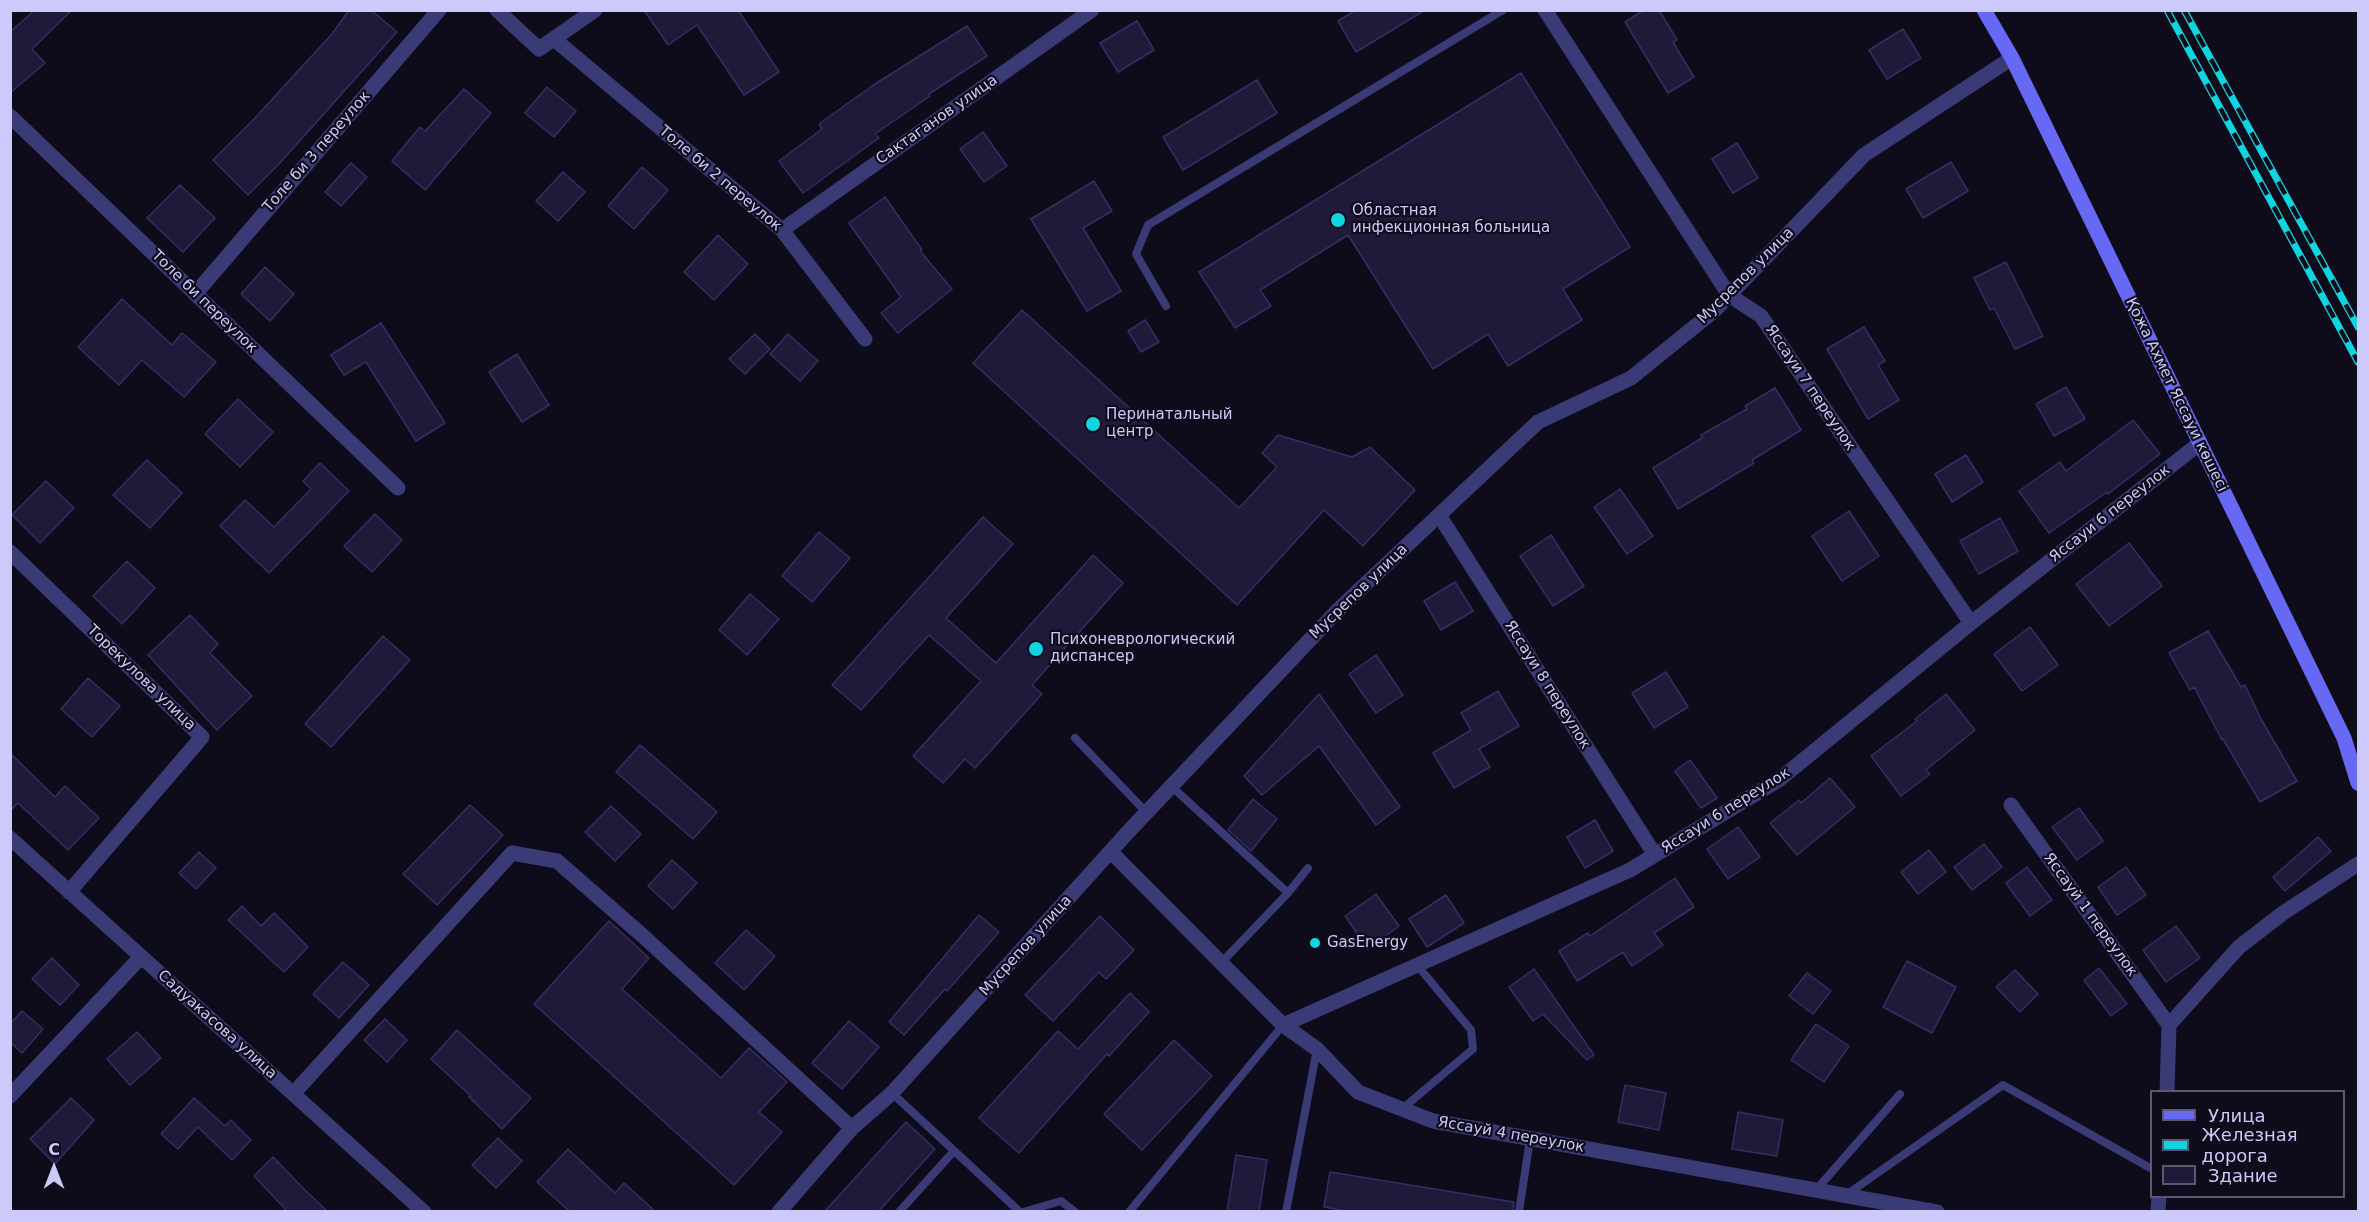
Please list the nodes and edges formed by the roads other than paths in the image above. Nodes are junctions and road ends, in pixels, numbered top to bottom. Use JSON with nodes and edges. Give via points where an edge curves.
{"nodes":[{"id":1,"x":439,"y":10,"type":"edge"},
{"id":2,"x":497,"y":10,"type":"edge"},
{"id":3,"x":595,"y":10,"type":"edge"},
{"id":4,"x":1092,"y":10,"type":"edge"},
{"id":5,"x":1503,"y":10,"type":"edge"},
{"id":6,"x":1545,"y":10,"type":"edge"},
{"id":7,"x":1984,"y":10,"type":"edge"},
{"id":8,"x":554,"y":39,"type":"junction"},
{"id":9,"x":2012,"y":58,"type":"junction"},
{"id":10,"x":10,"y":116,"type":"edge"},
{"id":11,"x":782,"y":230,"type":"junction"},
{"id":12,"x":195,"y":294,"type":"junction"},
{"id":13,"x":1729,"y":295,"type":"junction"},
{"id":14,"x":1166,"y":306,"type":"dead end"},
{"id":15,"x":865,"y":339,"type":"dead end"},
{"id":16,"x":2200,"y":443,"type":"junction"},
{"id":17,"x":398,"y":488,"type":"dead end"},
{"id":18,"x":1439,"y":515,"type":"junction"},
{"id":19,"x":10,"y":552,"type":"edge"},
{"id":20,"x":1971,"y":623,"type":"junction"},
{"id":21,"x":1075,"y":738,"type":"dead end"},
{"id":22,"x":2358,"y":783,"type":"edge"},
{"id":23,"x":1171,"y":786,"type":"junction"},
{"id":24,"x":2011,"y":805,"type":"dead end"},
{"id":25,"x":1146,"y":812,"type":"junction"},
{"id":26,"x":10,"y":837,"type":"edge"},
{"id":27,"x":1111,"y":852,"type":"junction"},
{"id":28,"x":1655,"y":855,"type":"junction"},
{"id":29,"x":2358,"y":864,"type":"edge"},
{"id":30,"x":1308,"y":868,"type":"dead end"},
{"id":31,"x":69,"y":892,"type":"junction"},
{"id":32,"x":1288,"y":893,"type":"junction"},
{"id":33,"x":141,"y":957,"type":"junction"},
{"id":34,"x":1221,"y":963,"type":"junction"},
{"id":35,"x":1418,"y":965,"type":"junction"},
{"id":36,"x":1283,"y":1025,"type":"junction"},
{"id":37,"x":2169,"y":1025,"type":"junction"},
{"id":38,"x":1317,"y":1048,"type":"junction"},
{"id":39,"x":2167,"y":1090,"type":"edge"},
{"id":40,"x":892,"y":1093,"type":"junction"},
{"id":41,"x":293,"y":1094,"type":"junction"},
{"id":42,"x":1900,"y":1094,"type":"dead end"},
{"id":43,"x":10,"y":1096,"type":"edge"},
{"id":44,"x":1402,"y":1109,"type":"junction"},
{"id":45,"x":852,"y":1128,"type":"junction"},
{"id":46,"x":1530,"y":1139,"type":"junction"},
{"id":47,"x":953,"y":1152,"type":"junction"},
{"id":48,"x":2150,"y":1168,"type":"edge"},
{"id":49,"x":1816,"y":1190,"type":"junction"},
{"id":50,"x":1845,"y":1195,"type":"junction"},
{"id":51,"x":1913,"y":1209,"type":"edge"},
{"id":52,"x":424,"y":1212,"type":"edge"},
{"id":53,"x":779,"y":1212,"type":"edge"},
{"id":54,"x":899,"y":1212,"type":"edge"},
{"id":55,"x":1021,"y":1212,"type":"edge"},
{"id":56,"x":1075,"y":1212,"type":"edge"},
{"id":57,"x":1129,"y":1212,"type":"edge"},
{"id":58,"x":1286,"y":1212,"type":"edge"},
{"id":59,"x":1519,"y":1212,"type":"edge"},
{"id":60,"x":1937,"y":1212,"type":"edge"}],
"edges":[{"from":1,"to":12,"type":"street","name":"Толе би 3 переулок"},
{"from":2,"to":8,"type":"street","via":[[539,49]]},
{"from":3,"to":8,"type":"street"},
{"from":4,"to":11,"type":"street","name":"Сактаганов улица"},
{"from":5,"to":14,"type":"lane","via":[[1148,225],[1136,254]]},
{"from":6,"to":13,"type":"street","name":"Яссауи 7 переулок"},
{"from":7,"to":9,"type":"street","name":"Қожа Ахмет Яссауи көшесі"},
{"from":8,"to":11,"type":"street","name":"Толе би 2 переулок"},
{"from":9,"to":13,"type":"street","name":"Мусрепов улица","via":[[1864,155]]},
{"from":9,"to":16,"type":"street","name":"Қожа Ахмет Яссауи көшесі"},
{"from":10,"to":12,"type":"street","name":"Толе би переулок"},
{"from":11,"to":15,"type":"street","name":"Толе би 2 переулок"},
{"from":12,"to":17,"type":"street","name":"Толе би переулок"},
{"from":13,"to":18,"type":"street","name":"Мусрепов улица","via":[[1631,378],[1538,422]]},
{"from":13,"to":20,"type":"street","name":"Яссауи 7 переулок","via":[[1761,316]]},
{"from":16,"to":20,"type":"street","name":"Яссауи 6 переулок"},
{"from":16,"to":22,"type":"street","name":"Қожа Ахмет Яссауи көшесі","via":[[2344,738]]},
{"from":18,"to":23,"type":"street","name":"Мусрепов улица","via":[[1339,609]]},
{"from":18,"to":28,"type":"street","name":"Яссауи 8 переулок"},
{"from":19,"to":31,"type":"street","name":"Торекулова улица","via":[[202,737]]},
{"from":20,"to":28,"type":"street","name":"Яссауи 6 переулок","via":[[1780,779]]},
{"from":21,"to":25,"type":"lane"},
{"from":23,"to":25,"type":"street","name":"Мусрепов улица"},
{"from":23,"to":32,"type":"lane"},
{"from":24,"to":37,"type":"street","name":"Яссауй 1 переулок"},
{"from":25,"to":27,"type":"street","name":"Мусрепов улица"},
{"from":26,"to":31,"type":"street","name":"Садуакасова улица"},
{"from":27,"to":34,"type":"street","name":"Яссауй 4 переулок"},
{"from":27,"to":40,"type":"street","name":"Мусрепов улица"},
{"from":28,"to":35,"type":"street","name":"Яссауи 6 переулок","via":[[1630,870]]},
{"from":29,"to":37,"type":"street","via":[[2283,913],[2239,948]]},
{"from":30,"to":32,"type":"lane"},
{"from":31,"to":33,"type":"street","name":"Садуакасова улица"},
{"from":32,"to":34,"type":"lane"},
{"from":33,"to":41,"type":"street","name":"Садуакасова улица"},
{"from":33,"to":43,"type":"street"},
{"from":34,"to":36,"type":"street","name":"Яссауй 4 переулок"},
{"from":35,"to":36,"type":"street","name":"Яссауи 6 переулок"},
{"from":35,"to":44,"type":"lane","via":[[1471,1030],[1473,1050]]},
{"from":36,"to":38,"type":"street","name":"Яссауй 4 переулок"},
{"from":36,"to":57,"type":"lane"},
{"from":37,"to":39,"type":"street"},
{"from":38,"to":44,"type":"street","name":"Яссауй 4 переулок","via":[[1359,1092]]},
{"from":38,"to":58,"type":"lane"},
{"from":40,"to":45,"type":"street","name":"Мусрепов улица"},
{"from":40,"to":47,"type":"lane"},
{"from":41,"to":45,"type":"street","via":[[512,853],[557,861]]},
{"from":41,"to":52,"type":"street","name":"Садуакасова улица"},
{"from":42,"to":49,"type":"lane"},
{"from":44,"to":46,"type":"street","name":"Яссауй 4 переулок","via":[[1433,1121]]},
{"from":45,"to":53,"type":"street","name":"Мусрепов улица"},
{"from":46,"to":49,"type":"street","name":"Яссауй 4 переулок"},
{"from":46,"to":59,"type":"lane"},
{"from":47,"to":54,"type":"lane"},
{"from":47,"to":55,"type":"lane"},
{"from":48,"to":50,"type":"lane","via":[[2003,1085]]},
{"from":49,"to":50,"type":"street","name":"Яссауй 4 переулок"},
{"from":50,"to":51,"type":"street","name":"Яссауй 4 переулок"},
{"from":51,"to":60,"type":"street","name":"Яссауй 4 переулок"},
{"from":55,"to":56,"type":"lane","via":[[1061,1201]]}]}
